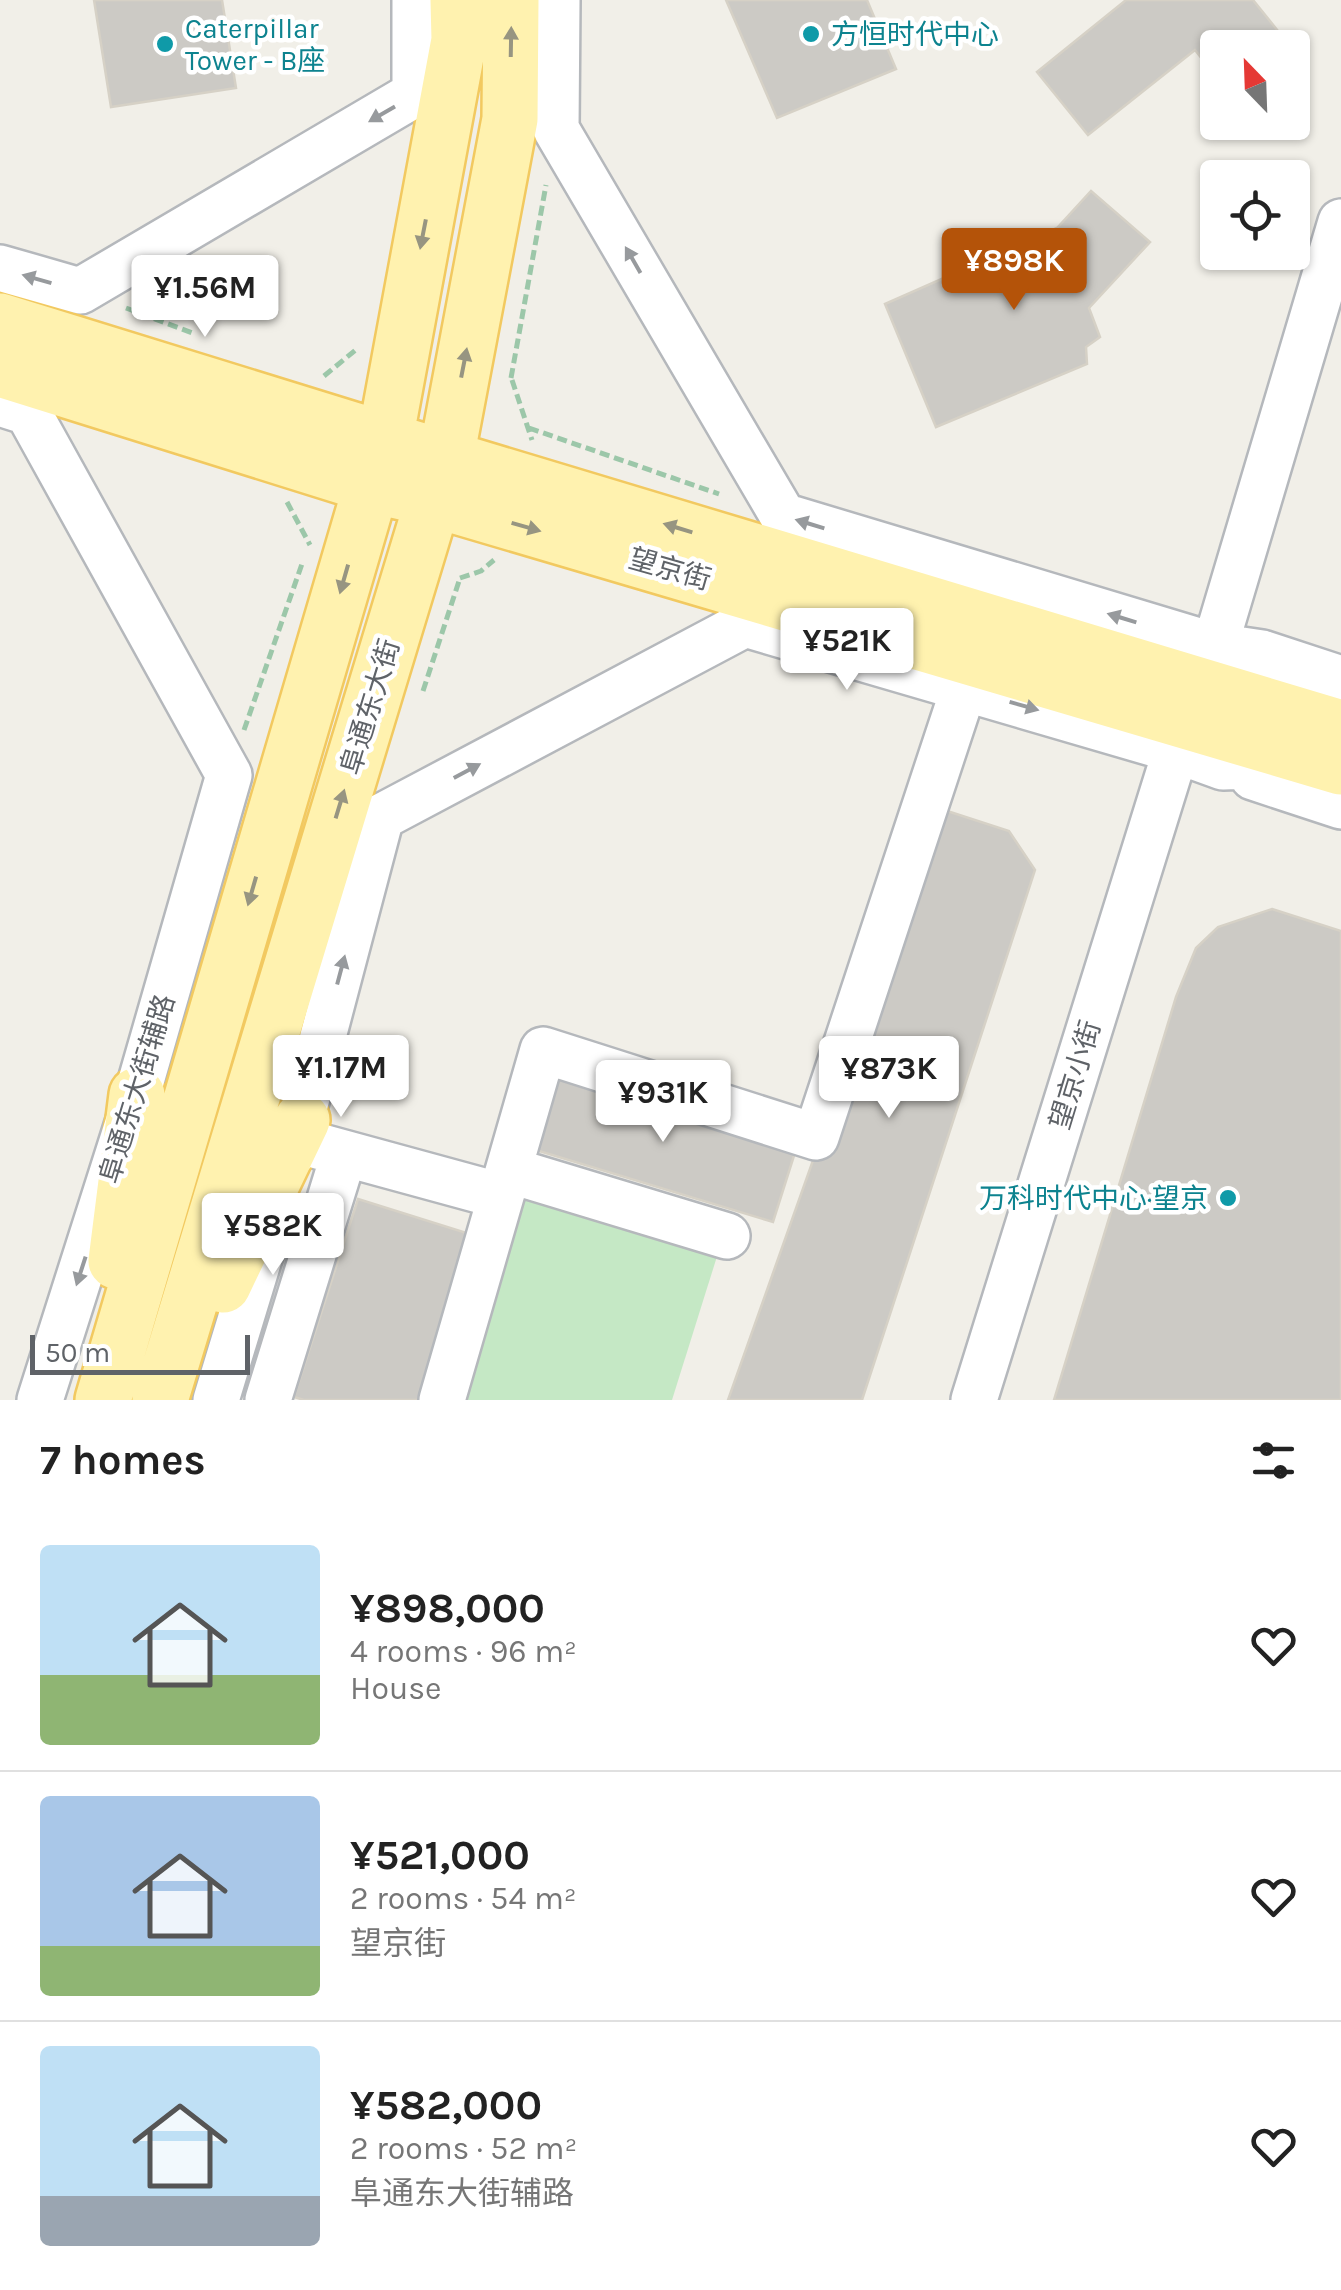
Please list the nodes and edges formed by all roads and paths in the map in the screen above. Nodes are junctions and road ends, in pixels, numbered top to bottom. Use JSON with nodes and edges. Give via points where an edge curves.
{"nodes":[{"id":1,"x":415,"y":0,"type":"edge"},
{"id":2,"x":458,"y":0,"type":"edge"},
{"id":3,"x":511,"y":0,"type":"edge"},
{"id":4,"x":557,"y":0,"type":"edge"},
{"id":5,"x":556,"y":129,"type":"junction"},
{"id":6,"x":1341,"y":222,"type":"edge"},
{"id":7,"x":0,"y":268,"type":"edge"},
{"id":8,"x":0,"y":322,"type":"edge"},
{"id":9,"x":366,"y":343,"type":"dead end"},
{"id":10,"x":501,"y":366,"type":"dead end"},
{"id":11,"x":0,"y":369,"type":"edge"},
{"id":12,"x":512,"y":378,"type":"junction"},
{"id":13,"x":319,"y":381,"type":"dead end"},
{"id":14,"x":0,"y":404,"type":"edge"},
{"id":15,"x":529,"y":428,"type":"junction"},
{"id":16,"x":535,"y":453,"type":"dead end"},
{"id":17,"x":378,"y":463,"type":"junction"},
{"id":18,"x":439,"y":479,"type":"junction"},
{"id":19,"x":284,"y":496,"type":"dead end"},
{"id":20,"x":784,"y":516,"type":"junction"},
{"id":21,"x":320,"y":548,"type":"dead end"},
{"id":22,"x":496,"y":558,"type":"dead end"},
{"id":23,"x":302,"y":562,"type":"dead end"},
{"id":24,"x":449,"y":580,"type":"dead end"},
{"id":25,"x":1215,"y":646,"type":"junction"},
{"id":26,"x":1341,"y":678,"type":"edge"},
{"id":27,"x":964,"y":688,"type":"junction"},
{"id":28,"x":1271,"y":706,"type":"junction"},
{"id":29,"x":1176,"y":750,"type":"junction"},
{"id":30,"x":1338,"y":766,"type":"edge"},
{"id":31,"x":229,"y":776,"type":"junction"},
{"id":32,"x":137,"y":1095,"type":"junction"},
{"id":33,"x":299,"y":1130,"type":"junction"},
{"id":34,"x":344,"y":1154,"type":"junction"},
{"id":35,"x":505,"y":1183,"type":"junction"},
{"id":36,"x":727,"y":1236,"type":"dead end"},
{"id":37,"x":40,"y":1400,"type":"edge"},
{"id":38,"x":100,"y":1400,"type":"edge"},
{"id":39,"x":164,"y":1400,"type":"edge"},
{"id":40,"x":216,"y":1400,"type":"edge"},
{"id":41,"x":268,"y":1400,"type":"edge"},
{"id":42,"x":442,"y":1400,"type":"edge"},
{"id":43,"x":974,"y":1400,"type":"edge"}],
"edges":[{"from":1,"to":7,"type":"street","one_way":true,"via":[[416,94],[80,290]]},
{"from":2,"to":17,"type":"main road","one_way":true,"via":[[459,40]]},
{"from":18,"to":3,"type":"main road","name":"阜通东大街","one_way":true,"via":[[510,118]]},
{"from":4,"to":5,"type":"street"},
{"from":5,"to":12,"type":"path"},
{"from":20,"to":5,"type":"street","one_way":true},
{"from":6,"to":25,"type":"street"},
{"from":8,"to":17,"type":"main road"},
{"from":9,"to":13,"type":"path"},
{"from":10,"to":12,"type":"path"},
{"from":11,"to":17,"type":"main road"},
{"from":12,"to":15,"type":"path"},
{"from":14,"to":31,"type":"street","via":[[28,412]]},
{"from":15,"to":16,"type":"path"},
{"from":15,"to":20,"type":"path"},
{"from":17,"to":18,"type":"main road"},
{"from":17,"to":38,"type":"main road","one_way":true},
{"from":28,"to":18,"type":"main road","one_way":true},
{"from":18,"to":30,"type":"main road","name":"望京街","one_way":true},
{"from":39,"to":18,"type":"main road","name":"阜通东大街","one_way":true},
{"from":19,"to":21,"type":"path","via":[[308,544]]},
{"from":25,"to":20,"type":"street","one_way":true},
{"from":22,"to":24,"type":"path","via":[[482,571]]},
{"from":23,"to":31,"type":"path"},
{"from":25,"to":26,"type":"street"},
{"from":25,"to":28,"type":"street"},
{"from":27,"to":29,"type":"street","one_way":true},
{"from":33,"to":27,"type":"street","one_way":true,"via":[[381,817],[744,624]]},
{"from":27,"to":35,"type":"street","via":[[816,1137],[543,1050]]},
{"from":28,"to":30,"type":"main road"},
{"from":29,"to":30,"type":"street","via":[[1223,767]]},
{"from":29,"to":43,"type":"street","name":"望京小街"},
{"from":31,"to":32,"type":"street","name":"阜通东大街辅路"},
{"from":32,"to":37,"type":"street","name":"阜通东大街辅路","one_way":true},
{"from":32,"to":38,"type":"main road"},
{"from":33,"to":34,"type":"street"},
{"from":33,"to":39,"type":"main road"},
{"from":33,"to":40,"type":"street"},
{"from":34,"to":35,"type":"street"},
{"from":34,"to":41,"type":"street"},
{"from":35,"to":36,"type":"street"},
{"from":35,"to":42,"type":"street"}]}
